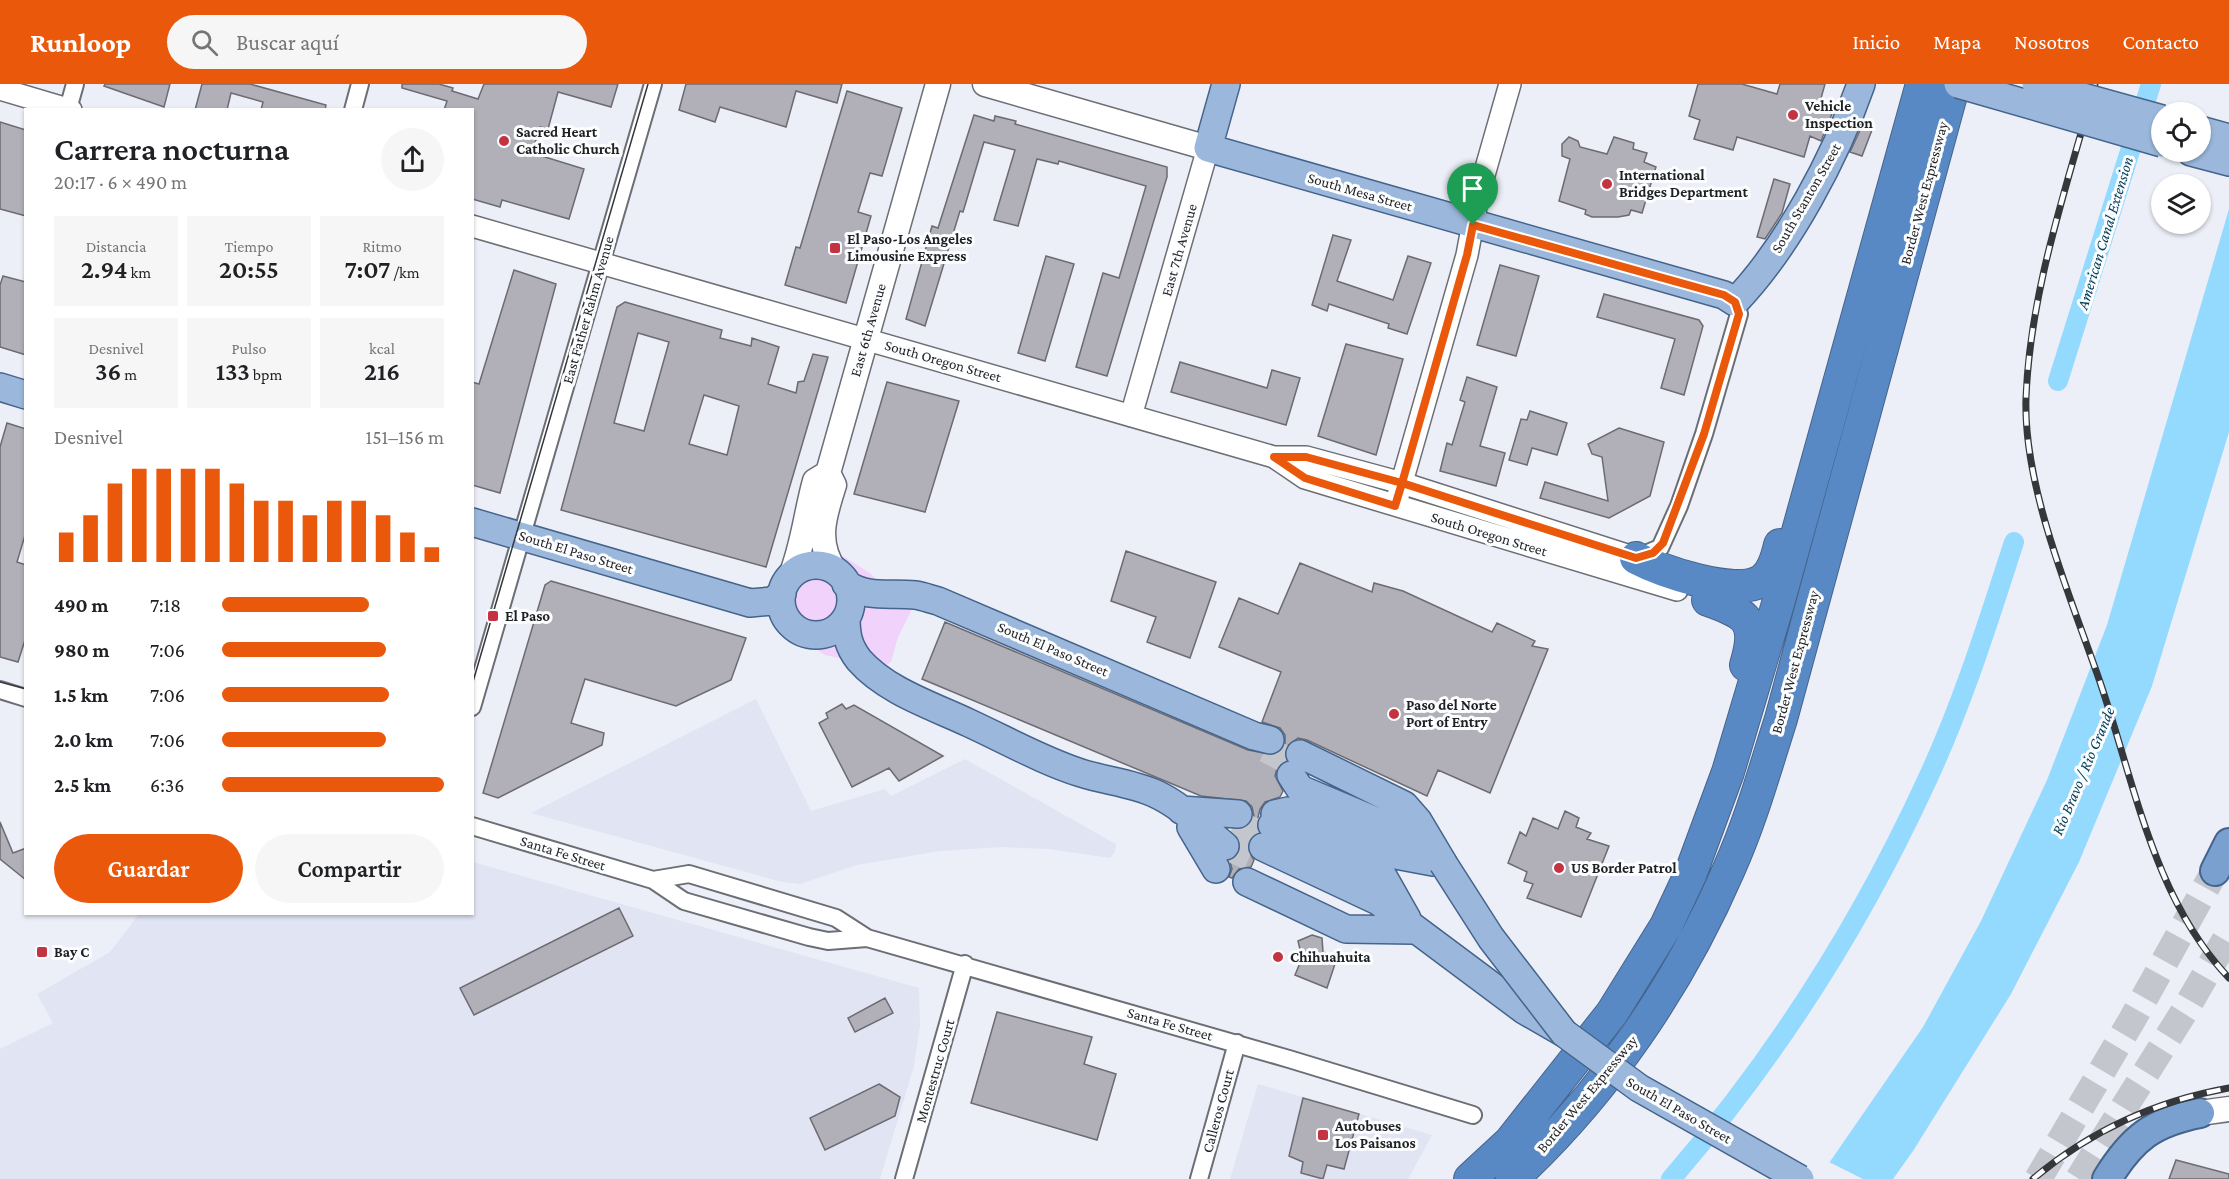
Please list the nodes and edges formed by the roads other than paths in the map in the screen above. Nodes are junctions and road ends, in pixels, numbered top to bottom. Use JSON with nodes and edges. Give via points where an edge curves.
{"nodes":[{"id":1,"x":75,"y":84,"type":"edge"},
{"id":2,"x":360,"y":84,"type":"edge"},
{"id":3,"x":653,"y":84,"type":"edge"},
{"id":4,"x":938,"y":84,"type":"edge"},
{"id":5,"x":985,"y":84,"type":"edge"},
{"id":6,"x":1226,"y":84,"type":"edge"},
{"id":7,"x":1510,"y":84,"type":"edge"},
{"id":8,"x":1861,"y":84,"type":"edge"},
{"id":9,"x":1956,"y":84,"type":"edge"},
{"id":10,"x":2036,"y":84,"type":"edge"},
{"id":11,"x":0,"y":89,"type":"edge"},
{"id":12,"x":1920,"y":91,"type":"edge"},
{"id":13,"x":66,"y":108,"type":"edge"},
{"id":14,"x":69,"y":108,"type":"edge"},
{"id":15,"x":354,"y":108,"type":"edge"},
{"id":16,"x":2151,"y":116,"type":"edge"},
{"id":17,"x":2211,"y":133,"type":"edge"},
{"id":18,"x":2229,"y":138,"type":"edge"},
{"id":19,"x":2151,"y":140,"type":"edge"},
{"id":20,"x":1208,"y":147,"type":"junction"},
{"id":21,"x":2211,"y":157,"type":"edge"},
{"id":22,"x":2229,"y":162,"type":"edge"},
{"id":23,"x":1473,"y":225,"type":"junction"},
{"id":24,"x":474,"y":227,"type":"edge"},
{"id":25,"x":602,"y":263,"type":"junction"},
{"id":26,"x":1735,"y":302,"type":"junction"},
{"id":27,"x":866,"y":339,"type":"junction"},
{"id":28,"x":0,"y":387,"type":"edge"},
{"id":29,"x":24,"y":394,"type":"edge"},
{"id":30,"x":1131,"y":416,"type":"junction"},
{"id":31,"x":1274,"y":457,"type":"junction"},
{"id":32,"x":828,"y":473,"type":"junction"},
{"id":33,"x":1402,"y":483,"type":"junction"},
{"id":34,"x":1395,"y":506,"type":"junction"},
{"id":35,"x":474,"y":523,"type":"edge"},
{"id":36,"x":522,"y":536,"type":"junction"},
{"id":37,"x":1636,"y":558,"type":"junction"},
{"id":38,"x":841,"y":578,"type":"junction"},
{"id":39,"x":786,"y":586,"type":"junction"},
{"id":40,"x":1708,"y":600,"type":"joint"},
{"id":41,"x":846,"y":618,"type":"junction"},
{"id":42,"x":0,"y":690,"type":"edge"},
{"id":43,"x":24,"y":697,"type":"edge"},
{"id":44,"x":474,"y":700,"type":"edge"},
{"id":45,"x":1263,"y":742,"type":"tunnel mouth"},
{"id":46,"x":1295,"y":765,"type":"tunnel mouth"},
{"id":47,"x":1181,"y":810,"type":"junction"},
{"id":48,"x":474,"y":827,"type":"edge"},
{"id":49,"x":2229,"y":843,"type":"edge"},
{"id":50,"x":1262,"y":848,"type":"junction"},
{"id":51,"x":1443,"y":863,"type":"junction"},
{"id":52,"x":2215,"y":871,"type":"tunnel mouth"},
{"id":53,"x":653,"y":880,"type":"junction"},
{"id":54,"x":1666,"y":926,"type":"junction"},
{"id":55,"x":1413,"y":930,"type":"junction"},
{"id":56,"x":867,"y":938,"type":"junction"},
{"id":57,"x":965,"y":964,"type":"junction"},
{"id":58,"x":1564,"y":1033,"type":"junction"},
{"id":59,"x":1237,"y":1043,"type":"junction"},
{"id":60,"x":2229,"y":1109,"type":"edge"},
{"id":61,"x":2200,"y":1113,"type":"joint"},
{"id":62,"x":1473,"y":1115,"type":"dead end"},
{"id":63,"x":904,"y":1179,"type":"edge"},
{"id":64,"x":1199,"y":1179,"type":"edge"},
{"id":65,"x":1470,"y":1179,"type":"edge"},
{"id":66,"x":1512,"y":1179,"type":"edge"},
{"id":67,"x":1800,"y":1179,"type":"edge"},
{"id":68,"x":2107,"y":1179,"type":"edge"}],
"edges":[{"from":1,"to":14,"type":"street"},
{"from":2,"to":15,"type":"street"},
{"from":3,"to":25,"type":"street","name":"East Father Rahm Avenue"},
{"from":4,"to":27,"type":"main road","name":"East 6th Avenue"},
{"from":5,"to":20,"type":"main road","name":"South Mesa Street"},
{"from":6,"to":20,"type":"main road","name":"East 7th Avenue"},
{"from":7,"to":23,"type":"street"},
{"from":8,"to":26,"type":"main road","name":"South Stanton Street","via":[[1830,160],[1762,274]]},
{"from":9,"to":19,"type":"main road","bridge":true},
{"from":9,"to":66,"type":"highway","name":"Border West Expressway","via":[[1780,719],[1754,806],[1730,868],[1677,975],[1645,1024],[1598,1086]]},
{"from":10,"to":16,"type":"main road","bridge":true},
{"from":11,"to":13,"type":"street"},
{"from":12,"to":37,"type":"highway","via":[[1878,195],[1776,559],[1766,577],[1749,586],[1732,587]]},
{"from":12,"to":54,"type":"highway","name":"Border West Expressway","via":[[1728,772],[1690,875]]},
{"from":17,"to":18,"type":"main road"},
{"from":20,"to":23,"type":"main road","name":"South Mesa Street"},
{"from":20,"to":30,"type":"street","name":"East 7th Avenue"},
{"from":21,"to":22,"type":"main road"},
{"from":23,"to":26,"type":"main road","name":"South Mesa Street","via":[[1724,295]]},
{"from":23,"to":33,"type":"street"},
{"from":24,"to":25,"type":"street","name":"South Oregon Street"},
{"from":25,"to":27,"type":"street","name":"South Oregon Street"},
{"from":25,"to":36,"type":"street","name":"East Father Rahm Avenue"},
{"from":26,"to":37,"type":"street","via":[[1739,314],[1733,337],[1679,506],[1660,548]]},
{"from":27,"to":30,"type":"street","name":"South Oregon Street"},
{"from":27,"to":32,"type":"main road","name":"East 6th Avenue"},
{"from":28,"to":29,"type":"main road"},
{"from":30,"to":31,"type":"street","name":"South Oregon Street"},
{"from":31,"to":33,"type":"street","name":"South Oregon Street","via":[[1306,457]]},
{"from":31,"to":34,"type":"street","name":"South Oregon Street","via":[[1305,478]]},
{"from":32,"to":38,"type":"main road","name":"East 6th Avenue","via":[[834,485],[822,538],[825,554]]},
{"from":32,"to":39,"type":"main road","name":"East 6th Avenue","via":[[815,481],[800,550]]},
{"from":33,"to":34,"type":"street"},
{"from":33,"to":37,"type":"street","name":"South Oregon Street"},
{"from":34,"to":40,"type":"street","name":"South Oregon Street"},
{"from":35,"to":36,"type":"main road","name":"South El Paso Street"},
{"from":36,"to":39,"type":"main road","name":"South El Paso Street","via":[[750,603],[772,601]]},
{"from":36,"to":44,"type":"street","name":"East Father Rahm Avenue"},
{"from":38,"to":39,"type":"main road","via":[[826,567],[809,566]]},
{"from":38,"to":41,"type":"main road","via":[[851,602]]},
{"from":38,"to":45,"type":"main road","name":"South El Paso Street","via":[[870,595],[915,595],[938,601]]},
{"from":39,"to":41,"type":"main road","via":[[781,602],[786,619],[802,633],[824,634]]},
{"from":40,"to":54,"type":"highway","via":[[1745,616],[1752,629],[1751,648],[1700,819],[1671,893]]},
{"from":41,"to":47,"type":"main road","via":[[846,634],[858,658],[902,691],[1031,752],[1079,772],[1151,792]]},
{"from":42,"to":43,"type":"street"},
{"from":46,"to":51,"type":"main road","name":"South El Paso Street","via":[[1381,791],[1404,805],[1418,820]]},
{"from":47,"to":47,"type":"main road","via":[[1227,840]]},
{"from":48,"to":53,"type":"street","name":"Santa Fe Street"},
{"from":49,"to":52,"type":"highway"},
{"from":50,"to":51,"type":"main road","via":[[1288,811],[1385,853]]},
{"from":50,"to":55,"type":"main road","name":"South El Paso Street","via":[[1378,901]]},
{"from":50,"to":55,"type":"main road","via":[[1346,928]]},
{"from":51,"to":58,"type":"main road","name":"South El Paso Street","bridge":true,"via":[[1491,938]]},
{"from":53,"to":56,"type":"street","name":"Santa Fe Street","via":[[684,901],[809,937],[828,941]]},
{"from":53,"to":56,"type":"street","name":"Santa Fe Street","via":[[689,874],[836,918]]},
{"from":54,"to":65,"type":"highway","name":"Border West Expressway","via":[[1612,1013],[1510,1142]]},
{"from":55,"to":58,"type":"main road","name":"South El Paso Street","via":[[1524,1010]]},
{"from":56,"to":57,"type":"street","name":"Santa Fe Street"},
{"from":57,"to":59,"type":"street","name":"Santa Fe Street"},
{"from":57,"to":63,"type":"street","name":"Montestruc Court"},
{"from":58,"to":67,"type":"main road","name":"South El Paso Street","bridge":true,"via":[[1639,1088]]},
{"from":59,"to":62,"type":"street","name":"Santa Fe Street"},
{"from":59,"to":64,"type":"street","name":"Calleros Court"},
{"from":60,"to":61,"type":"main road"},
{"from":61,"to":68,"type":"highway","via":[[2160,1123],[2147,1132],[2130,1147]]}]}
